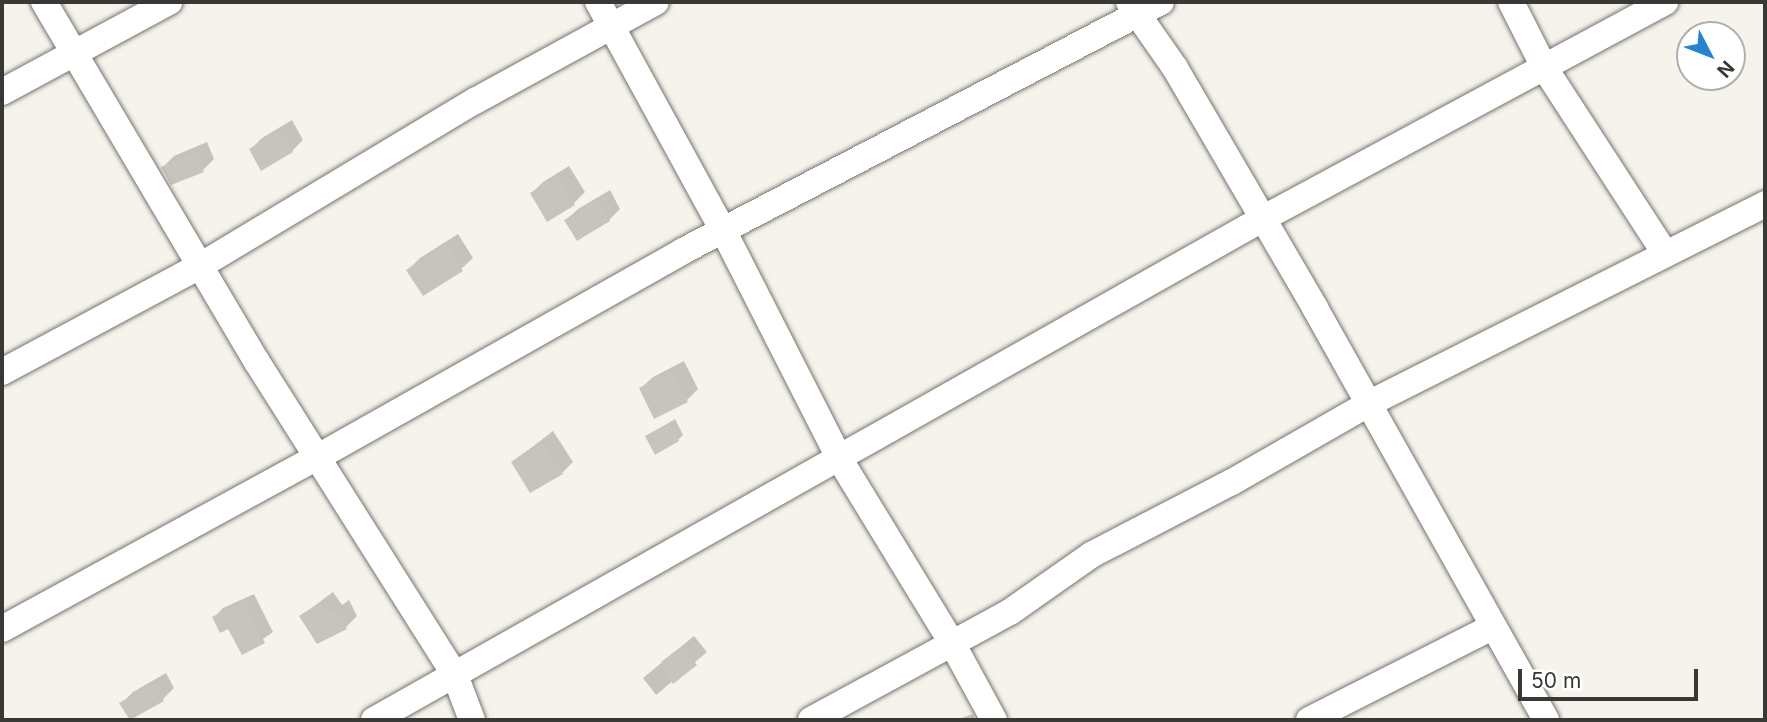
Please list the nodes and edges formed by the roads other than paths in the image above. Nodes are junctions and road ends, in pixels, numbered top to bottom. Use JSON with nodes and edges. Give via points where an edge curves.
{"nodes":[{"id":1,"x":44,"y":2,"type":"edge"},
{"id":2,"x":169,"y":2,"type":"edge"},
{"id":3,"x":598,"y":2,"type":"edge"},
{"id":4,"x":656,"y":2,"type":"edge"},
{"id":5,"x":1161,"y":2,"type":"edge"},
{"id":6,"x":1511,"y":2,"type":"edge"},
{"id":7,"x":1665,"y":2,"type":"edge"},
{"id":8,"x":1133,"y":8,"type":"edge"},
{"id":9,"x":613,"y":27,"type":"junction"},
{"id":10,"x":74,"y":51,"type":"junction"},
{"id":11,"x":1544,"y":67,"type":"junction"},
{"id":12,"x":2,"y":92,"type":"edge"},
{"id":13,"x":1765,"y":204,"type":"edge"},
{"id":14,"x":1262,"y":219,"type":"junction"},
{"id":15,"x":723,"y":230,"type":"junction"},
{"id":16,"x":1665,"y":253,"type":"junction"},
{"id":17,"x":200,"y":266,"type":"junction"},
{"id":18,"x":2,"y":372,"type":"edge"},
{"id":19,"x":1368,"y":404,"type":"junction"},
{"id":20,"x":318,"y":457,"type":"junction"},
{"id":21,"x":839,"y":458,"type":"junction"},
{"id":22,"x":1492,"y":626,"type":"junction"},
{"id":23,"x":2,"y":629,"type":"edge"},
{"id":24,"x":952,"y":643,"type":"junction"},
{"id":25,"x":454,"y":675,"type":"junction"},
{"id":26,"x":374,"y":720,"type":"edge"},
{"id":27,"x":472,"y":720,"type":"edge"},
{"id":28,"x":811,"y":720,"type":"edge"},
{"id":29,"x":994,"y":720,"type":"edge"},
{"id":30,"x":1309,"y":720,"type":"edge"},
{"id":31,"x":1546,"y":720,"type":"edge"}],
"edges":[{"from":1,"to":10,"type":"street"},
{"from":2,"to":10,"type":"street"},
{"from":3,"to":9,"type":"street"},
{"from":4,"to":9,"type":"street"},
{"from":5,"to":8,"type":"street"},
{"from":6,"to":11,"type":"street"},
{"from":7,"to":11,"type":"street"},
{"from":8,"to":14,"type":"street","via":[[1175,68]]},
{"from":8,"to":15,"type":"street"},
{"from":9,"to":15,"type":"street"},
{"from":9,"to":17,"type":"street","via":[[475,101]]},
{"from":10,"to":12,"type":"street"},
{"from":10,"to":17,"type":"street"},
{"from":11,"to":14,"type":"street"},
{"from":11,"to":16,"type":"street"},
{"from":13,"to":16,"type":"street"},
{"from":14,"to":19,"type":"street"},
{"from":14,"to":21,"type":"street"},
{"from":15,"to":20,"type":"street"},
{"from":15,"to":21,"type":"street"},
{"from":16,"to":19,"type":"street"},
{"from":17,"to":18,"type":"street"},
{"from":17,"to":20,"type":"street"},
{"from":19,"to":22,"type":"street"},
{"from":19,"to":24,"type":"street","via":[[1233,482],[1091,555],[1010,612]]},
{"from":20,"to":23,"type":"street"},
{"from":20,"to":25,"type":"street"},
{"from":21,"to":24,"type":"street"},
{"from":21,"to":25,"type":"street"},
{"from":22,"to":30,"type":"street"},
{"from":22,"to":31,"type":"street"},
{"from":24,"to":28,"type":"street"},
{"from":24,"to":29,"type":"street"},
{"from":25,"to":26,"type":"street"},
{"from":25,"to":27,"type":"street"}]}
